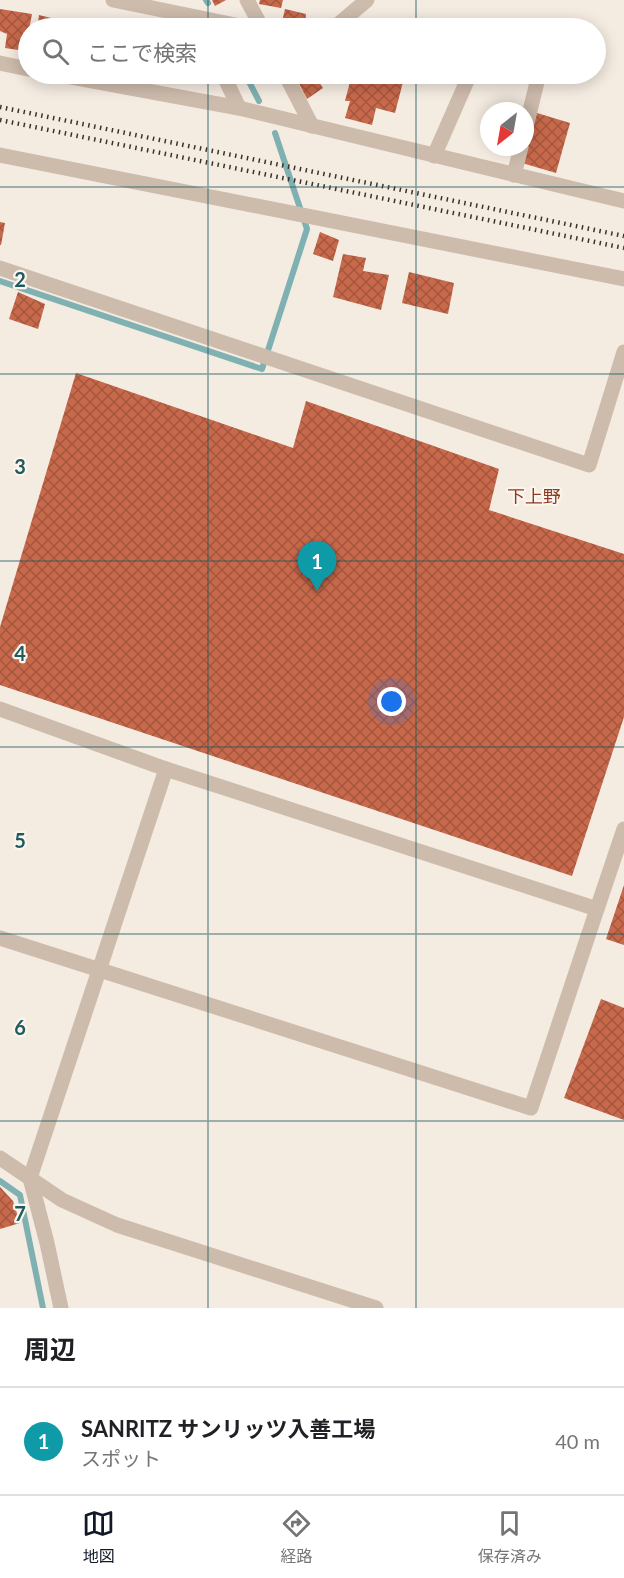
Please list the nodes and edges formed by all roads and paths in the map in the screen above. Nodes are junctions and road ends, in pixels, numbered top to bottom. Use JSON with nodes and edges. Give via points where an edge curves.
{"nodes":[{"id":1,"x":112,"y":0,"type":"edge"},
{"id":2,"x":247,"y":0,"type":"edge"},
{"id":3,"x":367,"y":0,"type":"edge"},
{"id":4,"x":181,"y":18,"type":"edge"},
{"id":5,"x":257,"y":18,"type":"edge"},
{"id":6,"x":346,"y":18,"type":"edge"},
{"id":7,"x":0,"y":63,"type":"edge"},
{"id":8,"x":18,"y":67,"type":"edge"},
{"id":9,"x":109,"y":84,"type":"edge"},
{"id":10,"x":228,"y":84,"type":"edge"},
{"id":11,"x":290,"y":84,"type":"edge"},
{"id":12,"x":466,"y":84,"type":"edge"},
{"id":13,"x":537,"y":84,"type":"edge"},
{"id":14,"x":532,"y":102,"type":"edge"},
{"id":15,"x":239,"y":108,"type":"junction"},
{"id":16,"x":312,"y":126,"type":"junction"},
{"id":17,"x":0,"y":155,"type":"edge"},
{"id":18,"x":434,"y":156,"type":"junction"},
{"id":19,"x":519,"y":156,"type":"edge"},
{"id":20,"x":514,"y":175,"type":"junction"},
{"id":21,"x":624,"y":201,"type":"edge"},
{"id":22,"x":0,"y":268,"type":"edge"},
{"id":23,"x":624,"y":279,"type":"edge"},
{"id":24,"x":624,"y":351,"type":"edge"},
{"id":25,"x":0,"y":709,"type":"edge"},
{"id":26,"x":166,"y":769,"type":"junction"},
{"id":27,"x":624,"y":828,"type":"edge"},
{"id":28,"x":597,"y":909,"type":"junction"},
{"id":29,"x":0,"y":938,"type":"edge"},
{"id":30,"x":99,"y":970,"type":"junction"},
{"id":31,"x":0,"y":1158,"type":"edge"},
{"id":32,"x":30,"y":1178,"type":"junction"},
{"id":33,"x":61,"y":1308,"type":"edge"},
{"id":34,"x":376,"y":1308,"type":"edge"}],
"edges":[{"from":1,"to":4,"type":"street"},
{"from":2,"to":5,"type":"street"},
{"from":3,"to":6,"type":"street"},
{"from":7,"to":8,"type":"street"},
{"from":9,"to":15,"type":"street"},
{"from":10,"to":15,"type":"street"},
{"from":11,"to":16,"type":"street"},
{"from":12,"to":18,"type":"street"},
{"from":13,"to":14,"type":"street"},
{"from":15,"to":16,"type":"street"},
{"from":16,"to":18,"type":"street"},
{"from":17,"to":23,"type":"street"},
{"from":18,"to":20,"type":"street"},
{"from":19,"to":20,"type":"street"},
{"from":20,"to":21,"type":"street"},
{"from":22,"to":24,"type":"street","via":[[589,465]]},
{"from":25,"to":26,"type":"street"},
{"from":26,"to":28,"type":"street"},
{"from":26,"to":30,"type":"street"},
{"from":27,"to":28,"type":"street"},
{"from":28,"to":30,"type":"street","via":[[531,1108]]},
{"from":29,"to":30,"type":"street"},
{"from":30,"to":32,"type":"street"},
{"from":31,"to":32,"type":"street"},
{"from":32,"to":33,"type":"street"},
{"from":32,"to":34,"type":"street","via":[[62,1200],[117,1225]]}]}
